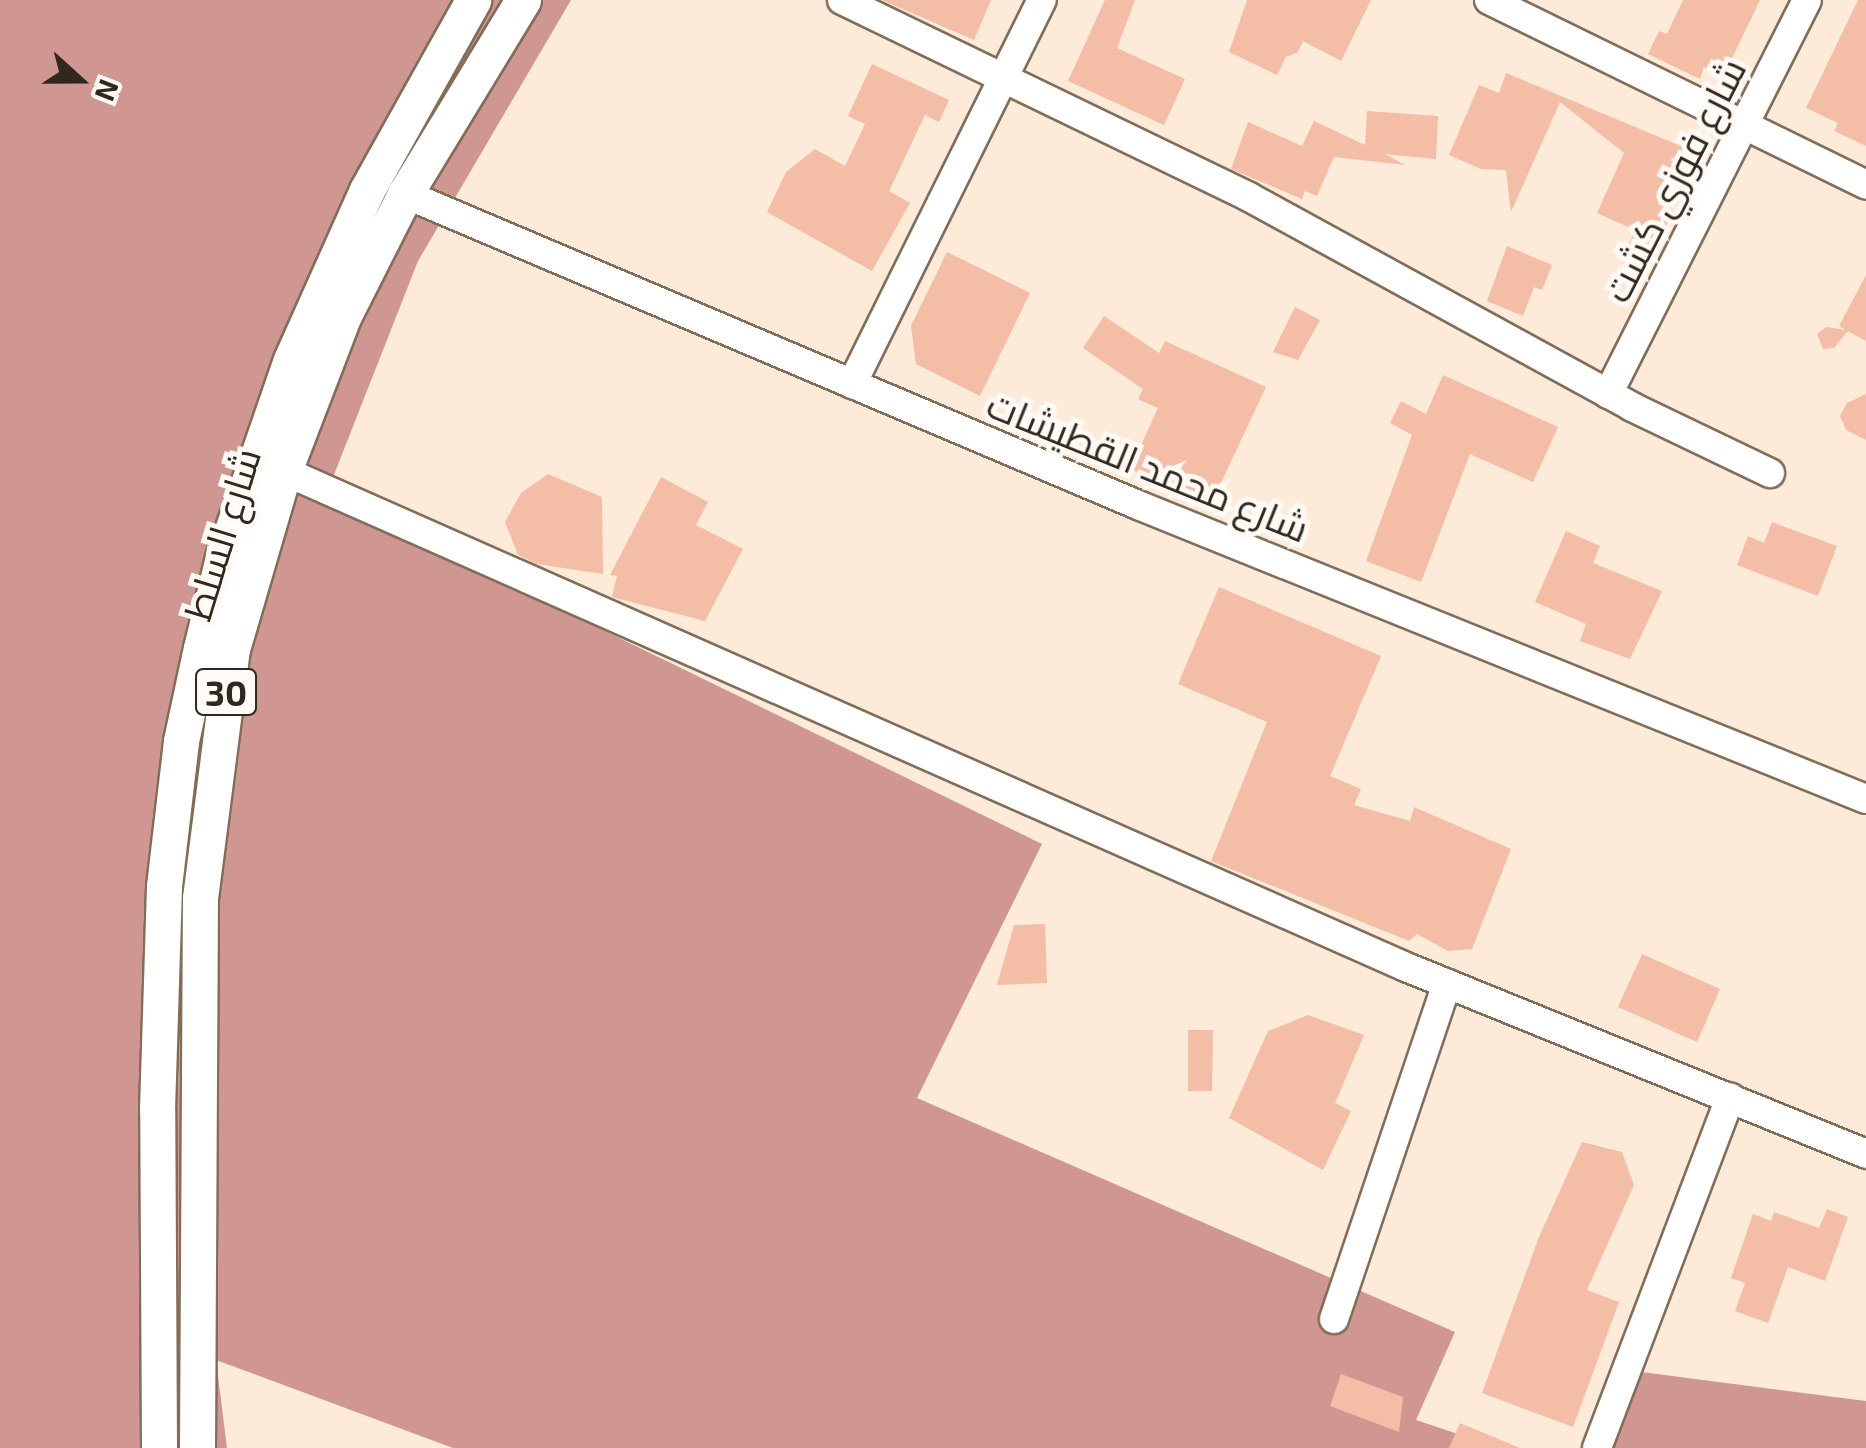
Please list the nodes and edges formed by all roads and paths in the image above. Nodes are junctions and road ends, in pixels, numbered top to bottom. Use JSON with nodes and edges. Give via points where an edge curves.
{"nodes":[{"id":1,"x":473,"y":0,"type":"edge"},
{"id":2,"x":522,"y":0,"type":"edge"},
{"id":3,"x":842,"y":0,"type":"edge"},
{"id":4,"x":1042,"y":0,"type":"edge"},
{"id":5,"x":1489,"y":0,"type":"edge"},
{"id":6,"x":1807,"y":0,"type":"edge"},
{"id":7,"x":1004,"y":76,"type":"junction"},
{"id":8,"x":1746,"y":123,"type":"junction"},
{"id":9,"x":1866,"y":185,"type":"edge"},
{"id":10,"x":406,"y":194,"type":"junction"},
{"id":11,"x":852,"y":384,"type":"junction"},
{"id":12,"x":1608,"y":394,"type":"junction"},
{"id":13,"x":284,"y":471,"type":"junction"},
{"id":14,"x":1770,"y":473,"type":"dead end"},
{"id":15,"x":1866,"y":799,"type":"edge"},
{"id":16,"x":1447,"y":982,"type":"junction"},
{"id":17,"x":1730,"y":1097,"type":"junction"},
{"id":18,"x":1866,"y":1154,"type":"edge"},
{"id":19,"x":1334,"y":1319,"type":"dead end"},
{"id":20,"x":159,"y":1448,"type":"edge"},
{"id":21,"x":197,"y":1448,"type":"edge"},
{"id":22,"x":1597,"y":1448,"type":"edge"}],
"edges":[{"from":1,"to":20,"type":"main road","name":"شارع السلط","number":"30","via":[[368,190],[302,332],[244,490],[201,648],[181,741],[164,886],[157,1109]]},
{"from":2,"to":10,"type":"main road","name":"شارع السلط","number":"30"},
{"from":3,"to":7,"type":"street"},
{"from":4,"to":7,"type":"street"},
{"from":5,"to":8,"type":"street"},
{"from":6,"to":8,"type":"street","name":"شارع فوزي كشت"},
{"from":7,"to":11,"type":"street"},
{"from":7,"to":12,"type":"street","via":[[1249,197]]},
{"from":8,"to":9,"type":"street"},
{"from":8,"to":12,"type":"street","name":"شارع فوزي كشت"},
{"from":10,"to":11,"type":"street","name":"شارع محمد القطيشات"},
{"from":10,"to":13,"type":"main road","name":"شارع السلط","number":"30","via":[[344,315]]},
{"from":11,"to":15,"type":"street","name":"شارع محمد القطيشات"},
{"from":12,"to":14,"type":"street"},
{"from":13,"to":16,"type":"street"},
{"from":13,"to":21,"type":"main road","name":"شارع السلط","number":"30","via":[[232,648],[202,860]]},
{"from":16,"to":17,"type":"street"},
{"from":16,"to":19,"type":"street"},
{"from":17,"to":18,"type":"street"},
{"from":17,"to":22,"type":"street"}]}
